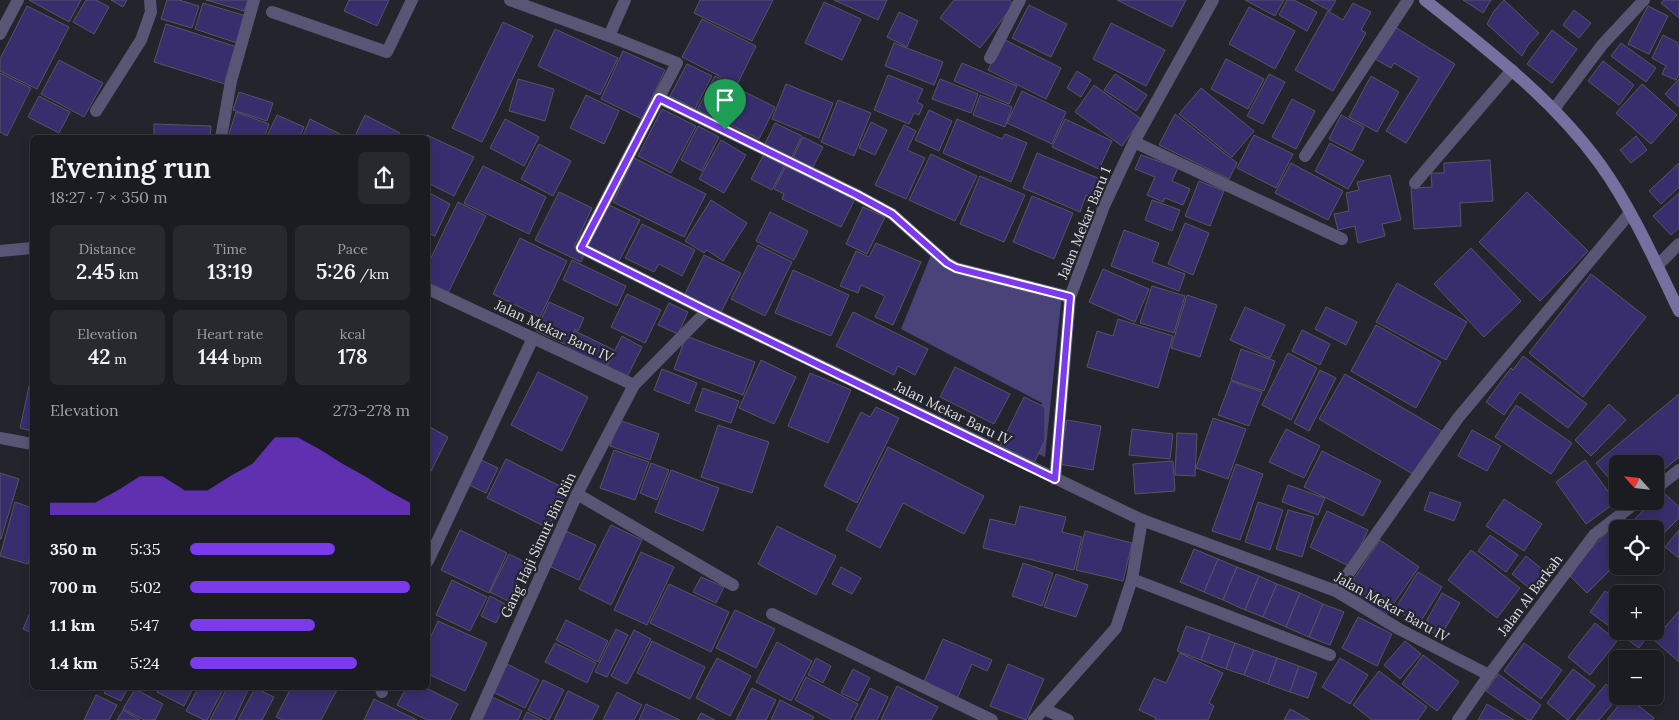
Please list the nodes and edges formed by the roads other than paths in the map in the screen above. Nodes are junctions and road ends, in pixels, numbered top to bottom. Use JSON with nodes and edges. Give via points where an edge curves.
{"nodes":[{"id":1,"x":18,"y":0,"type":"edge"},
{"id":2,"x":150,"y":0,"type":"edge"},
{"id":3,"x":254,"y":0,"type":"edge"},
{"id":4,"x":412,"y":0,"type":"edge"},
{"id":5,"x":510,"y":0,"type":"edge"},
{"id":6,"x":625,"y":0,"type":"edge"},
{"id":7,"x":1020,"y":0,"type":"edge"},
{"id":8,"x":1213,"y":0,"type":"edge"},
{"id":9,"x":1408,"y":0,"type":"edge"},
{"id":10,"x":1425,"y":0,"type":"edge"},
{"id":11,"x":1644,"y":0,"type":"edge"},
{"id":12,"x":272,"y":12,"type":"dead end"},
{"id":13,"x":0,"y":34,"type":"edge"},
{"id":14,"x":609,"y":36,"type":"junction"},
{"id":15,"x":990,"y":58,"type":"dead end"},
{"id":16,"x":1512,"y":70,"type":"junction"},
{"id":17,"x":659,"y":98,"type":"junction"},
{"id":18,"x":1554,"y":109,"type":"junction"},
{"id":19,"x":96,"y":110,"type":"dead end"},
{"id":20,"x":222,"y":135,"type":"edge"},
{"id":21,"x":1134,"y":142,"type":"junction"},
{"id":22,"x":1305,"y":156,"type":"dead end"},
{"id":23,"x":1416,"y":183,"type":"dead end"},
{"id":24,"x":1630,"y":213,"type":"junction"},
{"id":25,"x":1342,"y":239,"type":"dead end"},
{"id":26,"x":1679,"y":244,"type":"edge"},
{"id":27,"x":30,"y":248,"type":"edge"},
{"id":28,"x":0,"y":251,"type":"edge"},
{"id":29,"x":1657,"y":266,"type":"junction"},
{"id":30,"x":430,"y":290,"type":"edge"},
{"id":31,"x":1070,"y":297,"type":"junction"},
{"id":32,"x":707,"y":311,"type":"junction"},
{"id":33,"x":1679,"y":311,"type":"edge"},
{"id":34,"x":533,"y":338,"type":"junction"},
{"id":35,"x":634,"y":385,"type":"junction"},
{"id":36,"x":0,"y":438,"type":"edge"},
{"id":37,"x":30,"y":444,"type":"edge"},
{"id":38,"x":1679,"y":470,"type":"edge"},
{"id":39,"x":1055,"y":479,"type":"junction"},
{"id":40,"x":1664,"y":482,"type":"edge"},
{"id":41,"x":577,"y":494,"type":"junction"},
{"id":42,"x":1626,"y":510,"type":"edge"},
{"id":43,"x":1142,"y":520,"type":"junction"},
{"id":44,"x":430,"y":557,"type":"edge"},
{"id":45,"x":1132,"y":579,"type":"junction"},
{"id":46,"x":733,"y":584,"type":"dead end"},
{"id":47,"x":1336,"y":591,"type":"junction"},
{"id":48,"x":772,"y":614,"type":"dead end"},
{"id":49,"x":1330,"y":655,"type":"dead end"},
{"id":50,"x":1489,"y":675,"type":"junction"},
{"id":51,"x":1044,"y":709,"type":"junction"},
{"id":52,"x":476,"y":720,"type":"edge"},
{"id":53,"x":992,"y":720,"type":"edge"},
{"id":54,"x":1034,"y":720,"type":"edge"},
{"id":55,"x":1068,"y":720,"type":"edge"},
{"id":56,"x":1458,"y":720,"type":"edge"}],
"edges":[{"from":1,"to":13,"type":"street"},
{"from":2,"to":19,"type":"street","via":[[151,12],[141,40]]},
{"from":3,"to":20,"type":"street","via":[[231,81]]},
{"from":4,"to":12,"type":"street","via":[[386,52]]},
{"from":5,"to":14,"type":"street"},
{"from":6,"to":14,"type":"street"},
{"from":7,"to":15,"type":"street"},
{"from":8,"to":21,"type":"street","name":"Jalan Mekar Baru 1"},
{"from":9,"to":22,"type":"street"},
{"from":10,"to":16,"type":"main road"},
{"from":11,"to":18,"type":"street","via":[[1602,45]]},
{"from":14,"to":17,"type":"street","via":[[676,64]]},
{"from":16,"to":18,"type":"main road"},
{"from":16,"to":23,"type":"street"},
{"from":17,"to":31,"type":"street","via":[[892,214],[956,268]]},
{"from":17,"to":32,"type":"street","name":"Jalan Mekar Baru IV","via":[[581,248]]},
{"from":18,"to":24,"type":"main road","via":[[1600,164]]},
{"from":21,"to":25,"type":"street"},
{"from":21,"to":31,"type":"street","name":"Jalan Mekar Baru 1","via":[[1104,206]]},
{"from":24,"to":29,"type":"main road"},
{"from":24,"to":47,"type":"street","via":[[1458,418]]},
{"from":26,"to":29,"type":"street"},
{"from":27,"to":28,"type":"street"},
{"from":29,"to":33,"type":"main road"},
{"from":30,"to":34,"type":"street","name":"Jalan Mekar Baru IV"},
{"from":31,"to":39,"type":"street","name":"Jalan Mekar Baru 1"},
{"from":32,"to":35,"type":"street"},
{"from":32,"to":39,"type":"street","name":"Jalan Mekar Baru IV"},
{"from":34,"to":35,"type":"street","name":"Jalan Mekar Baru IV"},
{"from":34,"to":44,"type":"street"},
{"from":35,"to":41,"type":"street","name":"Gang Haji Simut Bin Riin"},
{"from":36,"to":37,"type":"street"},
{"from":38,"to":40,"type":"street"},
{"from":39,"to":43,"type":"street","name":"Jalan Mekar Baru IV"},
{"from":41,"to":46,"type":"street"},
{"from":41,"to":52,"type":"street","name":"Gang Haji Simut Bin Riin"},
{"from":42,"to":50,"type":"street","name":"Jalan Al Barkah","via":[[1594,534]]},
{"from":43,"to":45,"type":"street"},
{"from":43,"to":47,"type":"street","name":"Jalan Mekar Baru IV"},
{"from":45,"to":49,"type":"street"},
{"from":45,"to":51,"type":"street","via":[[1116,628]]},
{"from":47,"to":50,"type":"street","name":"Jalan Mekar Baru IV","via":[[1399,629]]},
{"from":48,"to":53,"type":"street"},
{"from":50,"to":56,"type":"street","name":"Jalan Al Barkah"},
{"from":51,"to":54,"type":"street"},
{"from":51,"to":55,"type":"street"}]}
